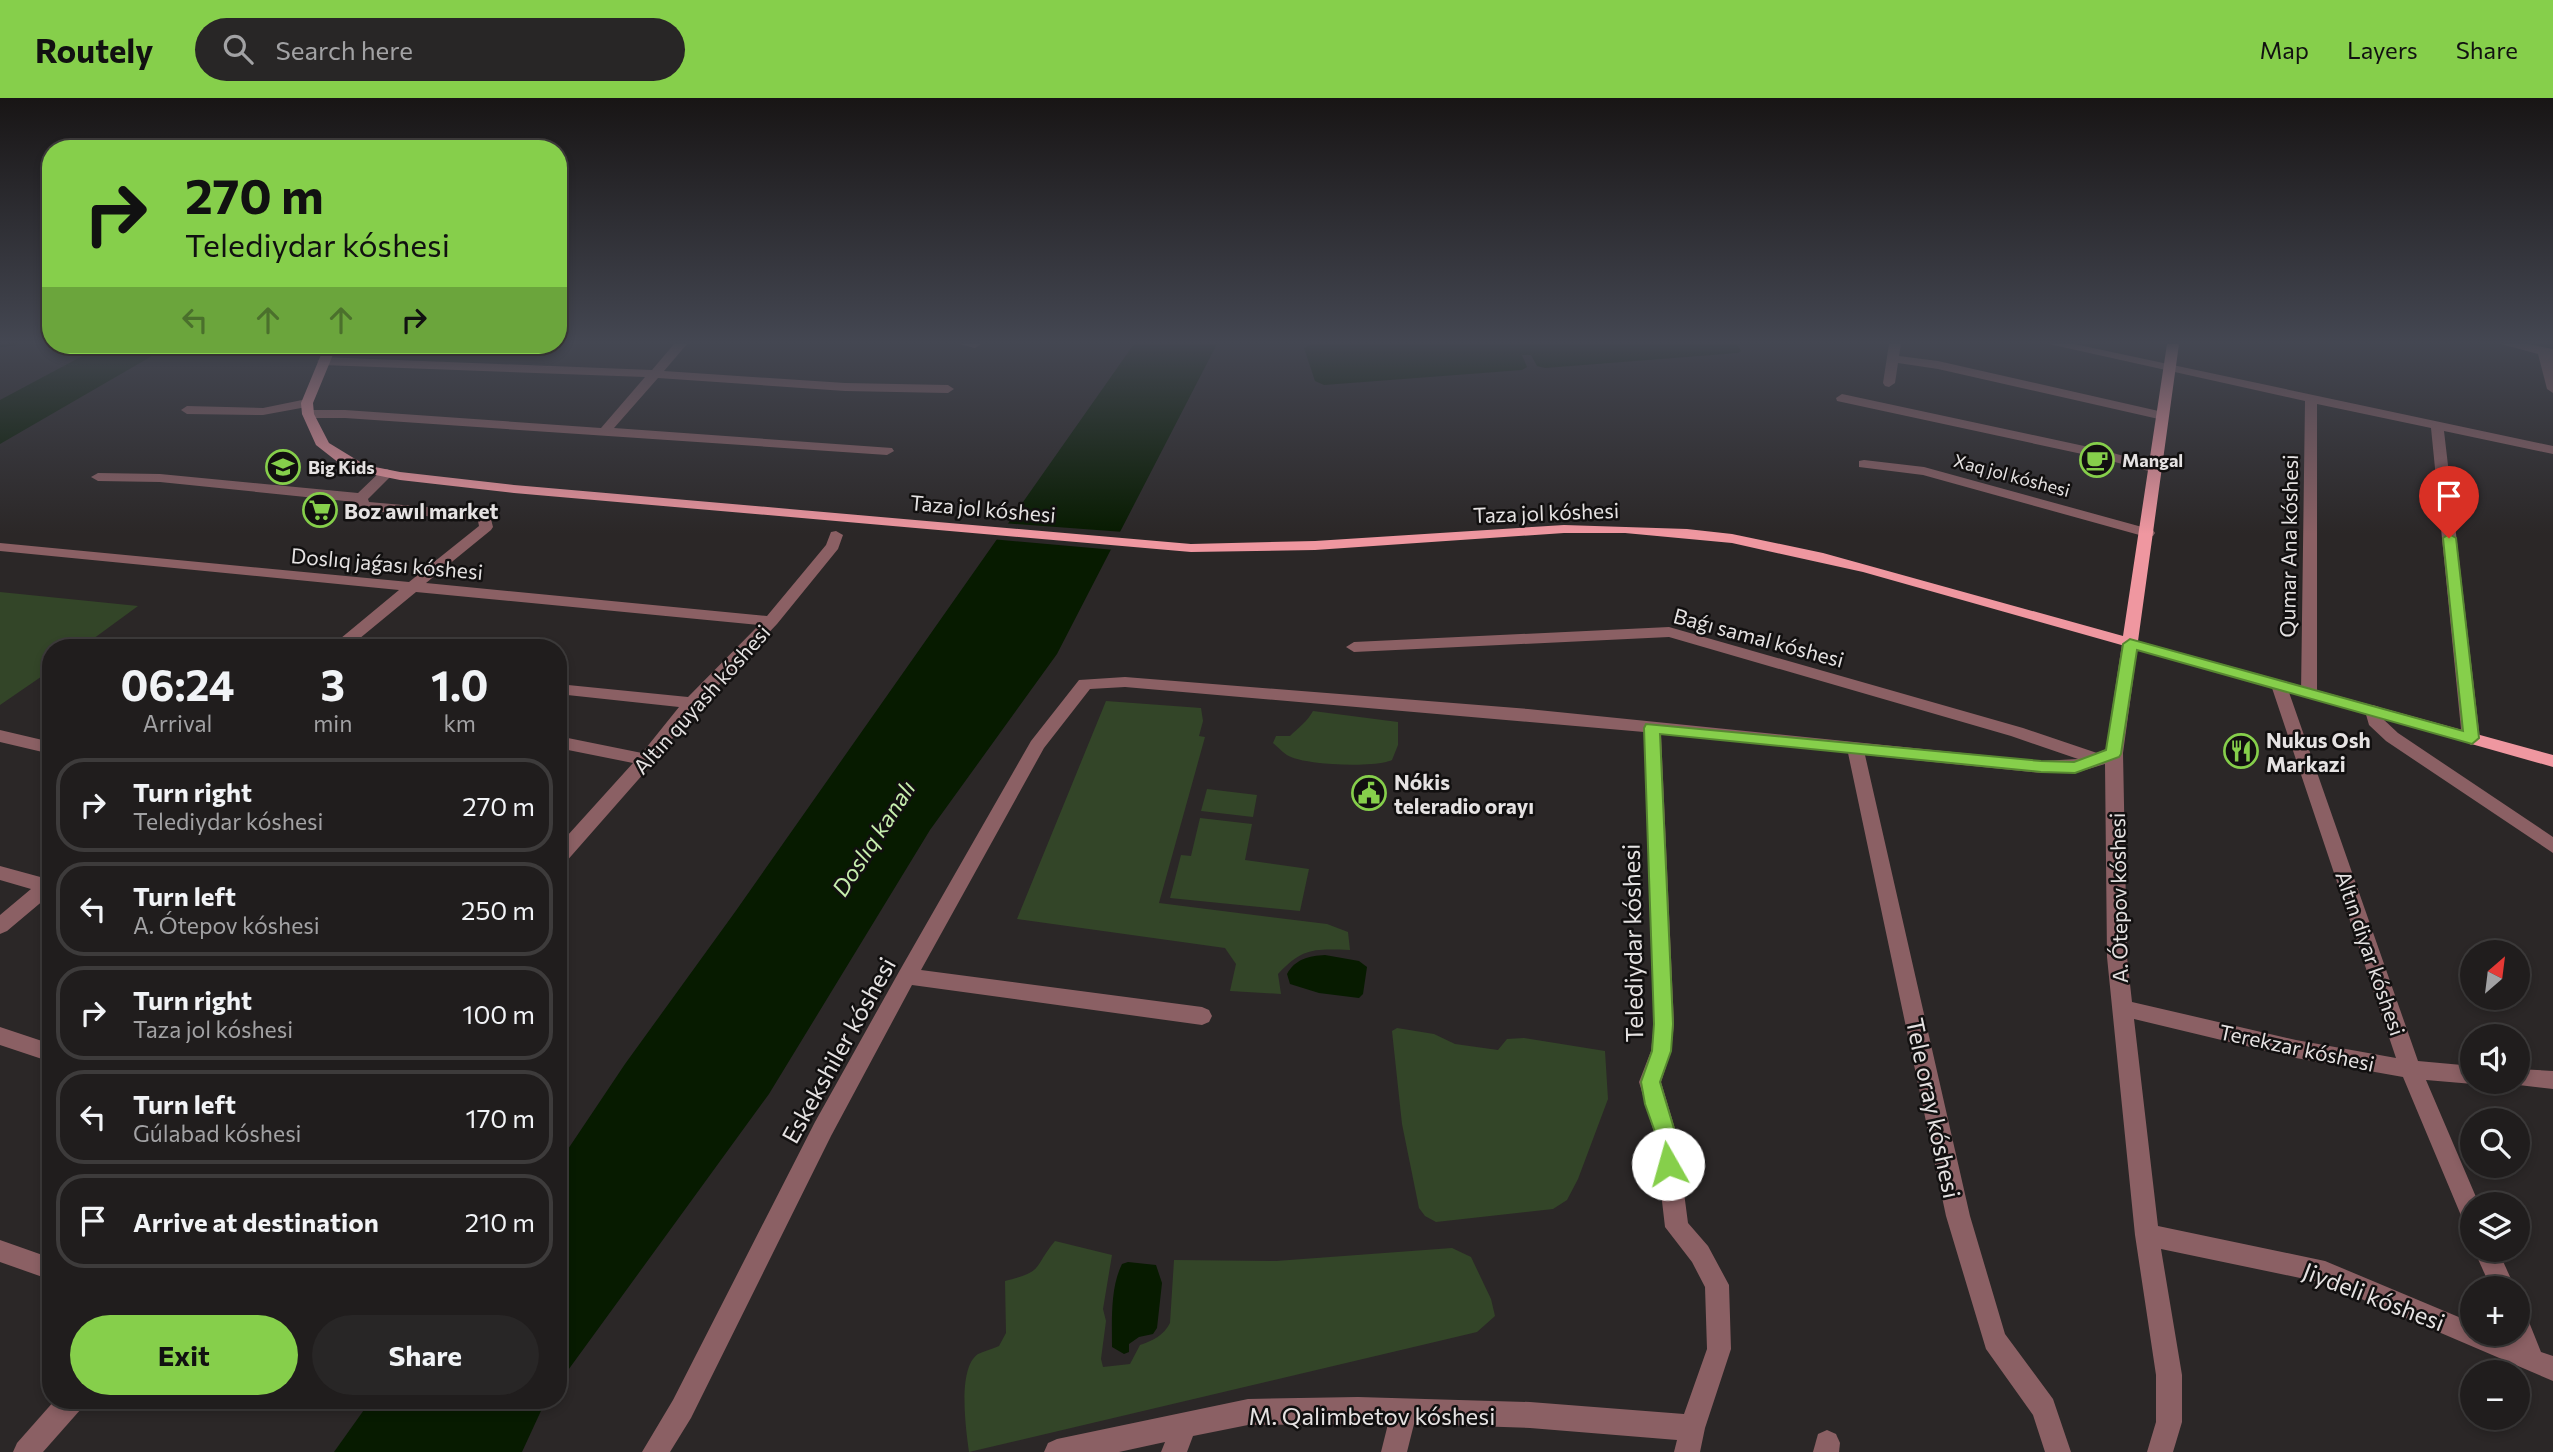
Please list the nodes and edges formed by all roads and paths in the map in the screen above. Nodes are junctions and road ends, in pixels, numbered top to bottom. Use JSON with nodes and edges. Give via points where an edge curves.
{"nodes":[{"id":1,"x":626,"y":407,"type":"edge"},
{"id":2,"x":1885,"y":407,"type":"edge"},
{"id":3,"x":2124,"y":407,"type":"edge"},
{"id":4,"x":2164,"y":407,"type":"edge"},
{"id":5,"x":2311,"y":407,"type":"edge"},
{"id":6,"x":2349,"y":407,"type":"edge"},
{"id":7,"x":308,"y":409,"type":"junction"},
{"id":8,"x":187,"y":410,"type":"dead end"},
{"id":9,"x":2163,"y":416,"type":"junction"},
{"id":10,"x":2437,"y":426,"type":"junction"},
{"id":11,"x":606,"y":430,"type":"junction"},
{"id":12,"x":2553,"y":450,"type":"edge"},
{"id":13,"x":887,"y":451,"type":"dead end"},
{"id":14,"x":1864,"y":464,"type":"dead end"},
{"id":15,"x":2156,"y":469,"type":"junction"},
{"id":16,"x":387,"y":474,"type":"junction"},
{"id":17,"x":98,"y":477,"type":"dead end"},
{"id":18,"x":361,"y":498,"type":"junction"},
{"id":19,"x":2148,"y":533,"type":"junction"},
{"id":20,"x":836,"y":536,"type":"dead end"},
{"id":21,"x":0,"y":547,"type":"edge"},
{"id":22,"x":415,"y":587,"type":"junction"},
{"id":23,"x":771,"y":621,"type":"junction"},
{"id":24,"x":349,"y":639,"type":"edge"},
{"id":25,"x":2130,"y":644,"type":"junction"},
{"id":26,"x":1354,"y":647,"type":"dead end"},
{"id":27,"x":2279,"y":685,"type":"junction"},
{"id":28,"x":567,"y":690,"type":"edge"},
{"id":29,"x":2309,"y":693,"type":"junction"},
{"id":30,"x":692,"y":703,"type":"junction"},
{"id":31,"x":2373,"y":711,"type":"junction"},
{"id":32,"x":1652,"y":728,"type":"junction"},
{"id":33,"x":0,"y":736,"type":"edge"},
{"id":34,"x":2472,"y":738,"type":"junction"},
{"id":35,"x":567,"y":744,"type":"edge"},
{"id":36,"x":42,"y":746,"type":"edge"},
{"id":37,"x":1855,"y":747,"type":"junction"},
{"id":38,"x":2106,"y":757,"type":"junction"},
{"id":39,"x":646,"y":761,"type":"junction"},
{"id":40,"x":2553,"y":761,"type":"edge"},
{"id":41,"x":567,"y":848,"type":"edge"},
{"id":42,"x":2551,"y":849,"type":"edge"},
{"id":43,"x":0,"y":873,"type":"edge"},
{"id":44,"x":42,"y":884,"type":"edge"},
{"id":45,"x":42,"y":892,"type":"edge"},
{"id":46,"x":0,"y":926,"type":"edge"},
{"id":47,"x":907,"y":976,"type":"junction"},
{"id":48,"x":2122,"y":1008,"type":"junction"},
{"id":49,"x":1202,"y":1016,"type":"dead end"},
{"id":50,"x":0,"y":1036,"type":"edge"},
{"id":51,"x":42,"y":1050,"type":"edge"},
{"id":52,"x":2412,"y":1070,"type":"junction"},
{"id":53,"x":2460,"y":1073,"type":"edge"},
{"id":54,"x":2530,"y":1078,"type":"edge"},
{"id":55,"x":2553,"y":1080,"type":"edge"},
{"id":56,"x":2463,"y":1192,"type":"edge"},
{"id":57,"x":2147,"y":1235,"type":"junction"},
{"id":58,"x":0,"y":1251,"type":"edge"},
{"id":59,"x":42,"y":1266,"type":"edge"},
{"id":60,"x":2530,"y":1344,"type":"edge"},
{"id":61,"x":2543,"y":1364,"type":"edge"},
{"id":62,"x":64,"y":1409,"type":"edge"},
{"id":63,"x":1404,"y":1413,"type":"junction"},
{"id":64,"x":1183,"y":1427,"type":"junction"},
{"id":65,"x":1689,"y":1440,"type":"edge"},
{"id":66,"x":26,"y":1452,"type":"edge"},
{"id":67,"x":655,"y":1452,"type":"edge"},
{"id":68,"x":1057,"y":1452,"type":"edge"},
{"id":69,"x":1174,"y":1452,"type":"edge"},
{"id":70,"x":1394,"y":1452,"type":"edge"},
{"id":71,"x":2058,"y":1452,"type":"edge"},
{"id":72,"x":2160,"y":1452,"type":"edge"}],
"edges":[{"from":1,"to":11,"type":"street"},
{"from":2,"to":15,"type":"street"},
{"from":3,"to":9,"type":"street"},
{"from":4,"to":9,"type":"main road","name":"A. Ótepov kóshesi"},
{"from":5,"to":29,"type":"street","name":"Qumar Ana kóshesi"},
{"from":6,"to":10,"type":"street"},
{"from":7,"to":8,"type":"street","via":[[253,413]]},
{"from":7,"to":11,"type":"street"},
{"from":7,"to":16,"type":"main road","name":"Taza jol kóshesi","via":[[323,445],[361,468]]},
{"from":9,"to":15,"type":"main road","name":"A. Ótepov kóshesi"},
{"from":10,"to":12,"type":"street"},
{"from":10,"to":34,"type":"street"},
{"from":11,"to":13,"type":"street"},
{"from":14,"to":19,"type":"street","name":"Xaq jol kóshesi","via":[[1924,471]]},
{"from":15,"to":19,"type":"main road","name":"A. Ótepov kóshesi"},
{"from":16,"to":18,"type":"street"},
{"from":16,"to":25,"type":"main road","name":"Taza jol kóshesi","via":[[1191,548],[1283,549],[1591,528],[1686,533],[1797,552]]},
{"from":17,"to":18,"type":"street","via":[[160,478]]},
{"from":18,"to":22,"type":"street","via":[[363,506],[485,518],[486,527]]},
{"from":19,"to":25,"type":"main road","name":"A. Ótepov kóshesi"},
{"from":20,"to":23,"type":"street","name":"Altın quyash kóshesi","via":[[833,546]]},
{"from":21,"to":22,"type":"street","name":"Doslıq jaǵası kóshesi"},
{"from":22,"to":23,"type":"street","name":"Doslıq jaǵası kóshesi"},
{"from":22,"to":24,"type":"street"},
{"from":23,"to":30,"type":"street","name":"Altın quyash kóshesi"},
{"from":25,"to":27,"type":"main road","name":"Taza jol kóshesi"},
{"from":25,"to":38,"type":"street","name":"A. Ótepov kóshesi"},
{"from":26,"to":38,"type":"street","name":"Baǵı samal kóshesi","via":[[1669,632]]},
{"from":27,"to":29,"type":"main road","name":"Taza jol kóshesi"},
{"from":27,"to":52,"type":"street","name":"Altın diyar kóshesi"},
{"from":28,"to":30,"type":"street"},
{"from":29,"to":31,"type":"main road","name":"Taza jol kóshesi"},
{"from":30,"to":39,"type":"street","name":"Altın quyash kóshesi"},
{"from":31,"to":34,"type":"main road","name":"Taza jol kóshesi"},
{"from":31,"to":42,"type":"street","via":[[2375,721],[2392,737]]},
{"from":32,"to":37,"type":"street"},
{"from":32,"to":47,"type":"street","name":"Eskekshiler kóshesi","via":[[1125,682],[1085,684],[1037,744]]},
{"from":32,"to":65,"type":"street","name":"Telediydar kóshesi","via":[[1664,1024],[1650,1082],[1665,1132],[1677,1227],[1700,1254],[1717,1285],[1720,1349]]},
{"from":33,"to":36,"type":"street"},
{"from":34,"to":40,"type":"main road","name":"Taza jol kóshesi"},
{"from":35,"to":39,"type":"street"},
{"from":37,"to":38,"type":"street","via":[[2041,766],[2075,767]]},
{"from":37,"to":71,"type":"street","name":"Tele oray kóshesi","via":[[1958,1216],[1995,1340],[2043,1408]]},
{"from":38,"to":48,"type":"street","name":"A. Ótepov kóshesi"},
{"from":39,"to":41,"type":"street","name":"Altın quyash kóshesi"},
{"from":43,"to":44,"type":"street"},
{"from":45,"to":46,"type":"street"},
{"from":47,"to":49,"type":"street"},
{"from":47,"to":67,"type":"street","name":"Eskekshiler kóshesi","via":[[823,1129],[682,1409]]},
{"from":48,"to":52,"type":"street","name":"Terekzar kóshesi","via":[[2264,1042]]},
{"from":48,"to":57,"type":"street","name":"A. Ótepov kóshesi"},
{"from":50,"to":51,"type":"street"},
{"from":52,"to":53,"type":"street","name":"Terekzar kóshesi"},
{"from":52,"to":56,"type":"street","name":"Altın diyar kóshesi"},
{"from":54,"to":55,"type":"street"},
{"from":57,"to":61,"type":"street","name":"Jiydeli kóshesi","via":[[2325,1272]]},
{"from":57,"to":72,"type":"street","name":"A. Ótepov kóshesi","via":[[2169,1375],[2169,1422]]},
{"from":58,"to":59,"type":"street"},
{"from":60,"to":61,"type":"street"},
{"from":62,"to":66,"type":"street"},
{"from":63,"to":64,"type":"street","name":"M. Qalimbetov kóshesi","via":[[1248,1412]]},
{"from":63,"to":65,"type":"street","name":"M. Qalimbetov kóshesi","via":[[1530,1415]]},
{"from":63,"to":70,"type":"street"},
{"from":64,"to":68,"type":"street","name":"M. Qalimbetov kóshesi"},
{"from":64,"to":69,"type":"street"}]}
